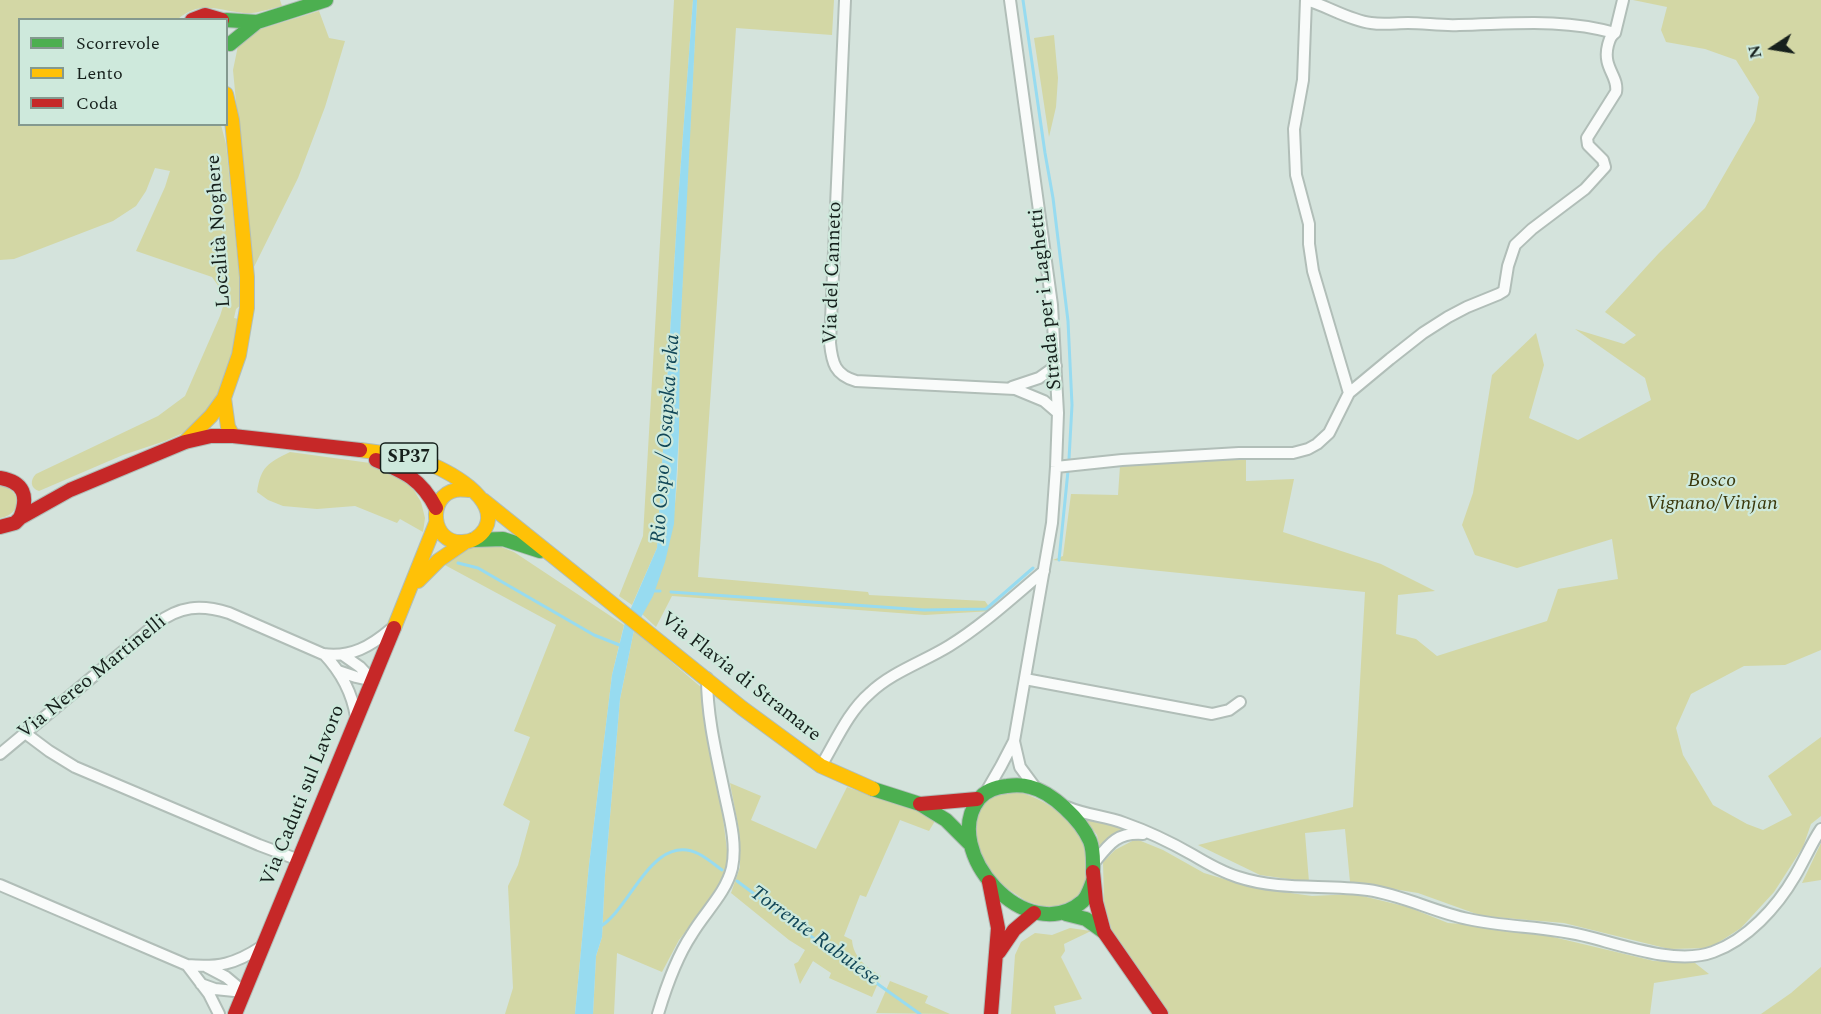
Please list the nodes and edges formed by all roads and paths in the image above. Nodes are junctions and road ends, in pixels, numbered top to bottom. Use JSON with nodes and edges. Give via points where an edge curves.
{"nodes":[{"id":1,"x":326,"y":0,"type":"edge"},
{"id":2,"x":845,"y":0,"type":"edge"},
{"id":3,"x":1010,"y":0,"type":"edge"},
{"id":4,"x":1623,"y":0,"type":"edge"},
{"id":5,"x":197,"y":18,"type":"edge"},
{"id":6,"x":218,"y":18,"type":"edge"},
{"id":7,"x":228,"y":20,"type":"edge"},
{"id":8,"x":257,"y":22,"type":"junction"},
{"id":9,"x":1616,"y":33,"type":"junction"},
{"id":10,"x":228,"y":49,"type":"edge"},
{"id":11,"x":228,"y":103,"type":"edge"},
{"id":12,"x":1056,"y":366,"type":"junction"},
{"id":13,"x":1009,"y":388,"type":"junction"},
{"id":14,"x":1349,"y":393,"type":"junction"},
{"id":15,"x":224,"y":398,"type":"junction"},
{"id":16,"x":1058,"y":413,"type":"junction"},
{"id":17,"x":233,"y":436,"type":"junction"},
{"id":18,"x":185,"y":442,"type":"junction"},
{"id":19,"x":340,"y":448,"type":"junction"},
{"id":20,"x":1056,"y":467,"type":"junction"},
{"id":21,"x":0,"y":478,"type":"edge"},
{"id":22,"x":470,"y":490,"type":"junction"},
{"id":23,"x":24,"y":495,"type":"junction"},
{"id":24,"x":59,"y":495,"type":"junction"},
{"id":25,"x":483,"y":500,"type":"junction"},
{"id":26,"x":436,"y":508,"type":"junction"},
{"id":27,"x":20,"y":518,"type":"junction"},
{"id":28,"x":436,"y":523,"type":"junction"},
{"id":29,"x":0,"y":527,"type":"edge"},
{"id":30,"x":469,"y":541,"type":"junction"},
{"id":31,"x":552,"y":555,"type":"junction"},
{"id":32,"x":1044,"y":572,"type":"junction"},
{"id":33,"x":409,"y":592,"type":"junction"},
{"id":34,"x":396,"y":624,"type":"junction"},
{"id":35,"x":323,"y":654,"type":"junction"},
{"id":36,"x":343,"y":656,"type":"junction"},
{"id":37,"x":338,"y":671,"type":"junction"},
{"id":38,"x":707,"y":678,"type":"junction"},
{"id":39,"x":1025,"y":679,"type":"junction"},
{"id":40,"x":373,"y":681,"type":"junction"},
{"id":41,"x":1240,"y":702,"type":"dead end"},
{"id":42,"x":356,"y":721,"type":"junction"},
{"id":43,"x":25,"y":734,"type":"junction"},
{"id":44,"x":1014,"y":741,"type":"junction"},
{"id":45,"x":0,"y":754,"type":"edge"},
{"id":46,"x":821,"y":766,"type":"junction"},
{"id":47,"x":1034,"y":786,"type":"junction"},
{"id":48,"x":982,"y":795,"type":"junction"},
{"id":49,"x":920,"y":804,"type":"junction"},
{"id":50,"x":1061,"y":805,"type":"junction"},
{"id":51,"x":1821,"y":829,"type":"edge"},
{"id":52,"x":1152,"y":835,"type":"junction"},
{"id":53,"x":969,"y":843,"type":"junction"},
{"id":54,"x":299,"y":860,"type":"junction"},
{"id":55,"x":1095,"y":863,"type":"junction"},
{"id":56,"x":1093,"y":881,"type":"junction"},
{"id":57,"x":989,"y":882,"type":"junction"},
{"id":58,"x":0,"y":885,"type":"edge"},
{"id":59,"x":1034,"y":913,"type":"junction"},
{"id":60,"x":1066,"y":914,"type":"junction"},
{"id":61,"x":1104,"y":932,"type":"junction"},
{"id":62,"x":263,"y":946,"type":"junction"},
{"id":63,"x":996,"y":958,"type":"junction"},
{"id":64,"x":187,"y":965,"type":"junction"},
{"id":65,"x":206,"y":967,"type":"junction"},
{"id":66,"x":201,"y":984,"type":"junction"},
{"id":67,"x":244,"y":992,"type":"junction"},
{"id":68,"x":219,"y":1014,"type":"edge"},
{"id":69,"x":235,"y":1014,"type":"edge"},
{"id":70,"x":658,"y":1014,"type":"edge"},
{"id":71,"x":991,"y":1014,"type":"edge"},
{"id":72,"x":1161,"y":1014,"type":"edge"}],
"edges":[{"from":1,"to":8,"type":"main road"},
{"from":2,"to":13,"type":"street","name":"Via del Canneto","via":[[830,343],[834,365],[839,373],[856,381]]},
{"from":3,"to":12,"type":"street","name":"Strada per i Laghetti","via":[[1052,305]]},
{"from":4,"to":9,"type":"street"},
{"from":5,"to":6,"type":"main road"},
{"from":7,"to":8,"type":"main road"},
{"from":8,"to":10,"type":"main road"},
{"from":9,"to":14,"type":"street","via":[[1609,40],[1606,55],[1616,92],[1587,138],[1605,167],[1585,189],[1515,245],[1503,291],[1423,333]]},
{"from":9,"to":14,"type":"street","via":[[1554,22],[1373,23],[1306,0],[1303,80],[1294,129],[1296,175],[1309,224],[1313,271]]},
{"from":11,"to":15,"type":"main road","name":"Località Noghere","via":[[247,308]]},
{"from":12,"to":13,"type":"street","name":"Via del Canneto","via":[[1033,381]]},
{"from":12,"to":16,"type":"street","name":"Strada per i Laghetti"},
{"from":13,"to":16,"type":"street","name":"Via del Canneto","via":[[1037,398]]},
{"from":14,"to":20,"type":"street","via":[[1324,439],[1298,453],[1239,453]]},
{"from":15,"to":17,"type":"main road","name":"Località Noghere"},
{"from":15,"to":18,"type":"main road","name":"Località Noghere"},
{"from":16,"to":20,"type":"street","name":"Strada per i Laghetti"},
{"from":17,"to":18,"type":"main road","name":"Via Flavia di Stramare","number":"SP37"},
{"from":17,"to":19,"type":"main road","name":"Via Flavia di Stramare","number":"SP37"},
{"from":18,"to":24,"type":"main road","name":"Via Flavia di Stramare","number":"SP37"},
{"from":19,"to":22,"type":"main road","name":"Via Flavia di Stramare","number":"SP37","via":[[404,456],[448,473]]},
{"from":19,"to":26,"type":"main road","name":"Via Flavia di Stramare","number":"SP37","via":[[405,471],[424,485]]},
{"from":20,"to":32,"type":"street","name":"Strada per i Laghetti"},
{"from":21,"to":23,"type":"main road","via":[[14,482]]},
{"from":22,"to":25,"type":"main road","name":"Via Flavia di Stramare","number":"SP37"},
{"from":22,"to":26,"type":"main road","number":"SP37","via":[[453,490]]},
{"from":23,"to":24,"type":"main road","name":"Via Flavia di Stramare","number":"SP37","via":[[39,499]]},
{"from":23,"to":27,"type":"main road","via":[[26,503]]},
{"from":24,"to":27,"type":"main road","name":"Via Flavia di Stramare","number":"SP37"},
{"from":25,"to":30,"type":"main road","via":[[488,508],[486,527]]},
{"from":25,"to":31,"type":"main road","name":"Via Flavia di Stramare","number":"SP37"},
{"from":26,"to":28,"type":"main road"},
{"from":27,"to":29,"type":"main road","name":"Via Flavia di Stramare","number":"SP37"},
{"from":28,"to":30,"type":"main road","via":[[446,538]]},
{"from":28,"to":33,"type":"main road","name":"Via Caduti sul Lavoro"},
{"from":30,"to":31,"type":"main road","name":"Via Flavia di Stramare","number":"SP37","via":[[502,539]]},
{"from":30,"to":33,"type":"main road","name":"Via Caduti sul Lavoro","via":[[436,561]]},
{"from":31,"to":38,"type":"main road","name":"Via Flavia di Stramare","number":"SP37"},
{"from":32,"to":39,"type":"street","name":"Strada per i Laghetti"},
{"from":32,"to":46,"type":"street","via":[[962,637],[869,693],[850,715]]},
{"from":33,"to":34,"type":"main road","name":"Via Caduti sul Lavoro"},
{"from":34,"to":36,"type":"street","name":"Via Nereo Martinelli","via":[[368,646]]},
{"from":34,"to":40,"type":"main road","name":"Via Caduti sul Lavoro"},
{"from":35,"to":36,"type":"street","name":"Via Nereo Martinelli"},
{"from":35,"to":37,"type":"street","name":"Via Nereo Martinelli"},
{"from":35,"to":43,"type":"street","name":"Via Nereo Martinelli","via":[[229,613],[213,608],[183,609],[156,624]]},
{"from":36,"to":40,"type":"street"},
{"from":37,"to":40,"type":"street"},
{"from":37,"to":42,"type":"street","name":"Via Nereo Martinelli","via":[[350,694]]},
{"from":38,"to":46,"type":"main road","name":"Via Flavia di Stramare","number":"SP37"},
{"from":38,"to":70,"type":"street","via":[[733,859],[725,886],[685,945]]},
{"from":39,"to":41,"type":"street","via":[[1212,714],[1229,710]]},
{"from":39,"to":44,"type":"street","name":"Strada per i Laghetti"},
{"from":40,"to":42,"type":"main road","name":"Via Caduti sul Lavoro"},
{"from":42,"to":54,"type":"main road","name":"Via Caduti sul Lavoro"},
{"from":43,"to":45,"type":"street","name":"Via Nereo Martinelli"},
{"from":43,"to":54,"type":"street","via":[[75,767]]},
{"from":44,"to":47,"type":"street","name":"Strada per i Laghetti","via":[[1020,767]]},
{"from":44,"to":48,"type":"street","name":"Strada per i Laghetti"},
{"from":46,"to":49,"type":"main road","name":"Via Flavia di Stramare","number":"SP37"},
{"from":47,"to":48,"type":"main road","name":"Via Flavia di Stramare","via":[[1000,786]]},
{"from":47,"to":50,"type":"main road","name":"Via Flavia di Stramare"},
{"from":48,"to":49,"type":"main road","name":"Via Flavia di Stramare","number":"SP37"},
{"from":48,"to":53,"type":"main road","name":"Via Flavia di Stramare","via":[[969,819]]},
{"from":49,"to":53,"type":"main road","name":"Via Flavia di Stramare","number":"SP37","via":[[946,820]]},
{"from":50,"to":52,"type":"street","via":[[1123,822]]},
{"from":50,"to":55,"type":"main road","name":"Via Flavia di Stramare","via":[[1090,840]]},
{"from":51,"to":52,"type":"street","via":[[1790,883],[1762,918],[1726,947],[1692,957],[1553,929],[1467,919],[1378,892],[1268,885],[1218,870]]},
{"from":52,"to":55,"type":"street","via":[[1119,836]]},
{"from":53,"to":57,"type":"main road","name":"Via Flavia di Stramare"},
{"from":54,"to":62,"type":"main road","name":"Via Caduti sul Lavoro"},
{"from":55,"to":56,"type":"main road","name":"Via Flavia di Stramare"},
{"from":56,"to":60,"type":"main road","name":"Via Flavia di Stramare","via":[[1084,900]]},
{"from":56,"to":61,"type":"main road","name":"Via Flavia di Stramare"},
{"from":57,"to":59,"type":"main road","name":"Via Flavia di Stramare","via":[[1010,902]]},
{"from":57,"to":63,"type":"main road","via":[[998,928]]},
{"from":58,"to":64,"type":"street"},
{"from":59,"to":60,"type":"main road","name":"Via Flavia di Stramare"},
{"from":59,"to":63,"type":"main road","via":[[1016,926]]},
{"from":60,"to":61,"type":"main road","name":"Via Flavia di Stramare","via":[[1086,920]]},
{"from":61,"to":72,"type":"main road","name":"Via Flavia di Stramare"},
{"from":62,"to":65,"type":"street","via":[[242,959]]},
{"from":62,"to":67,"type":"main road","name":"Via Caduti sul Lavoro"},
{"from":63,"to":71,"type":"main road"},
{"from":64,"to":65,"type":"street"},
{"from":64,"to":66,"type":"street"},
{"from":65,"to":67,"type":"street"},
{"from":66,"to":67,"type":"street"},
{"from":66,"to":68,"type":"street"},
{"from":67,"to":69,"type":"main road","name":"Via Caduti sul Lavoro"}]}
